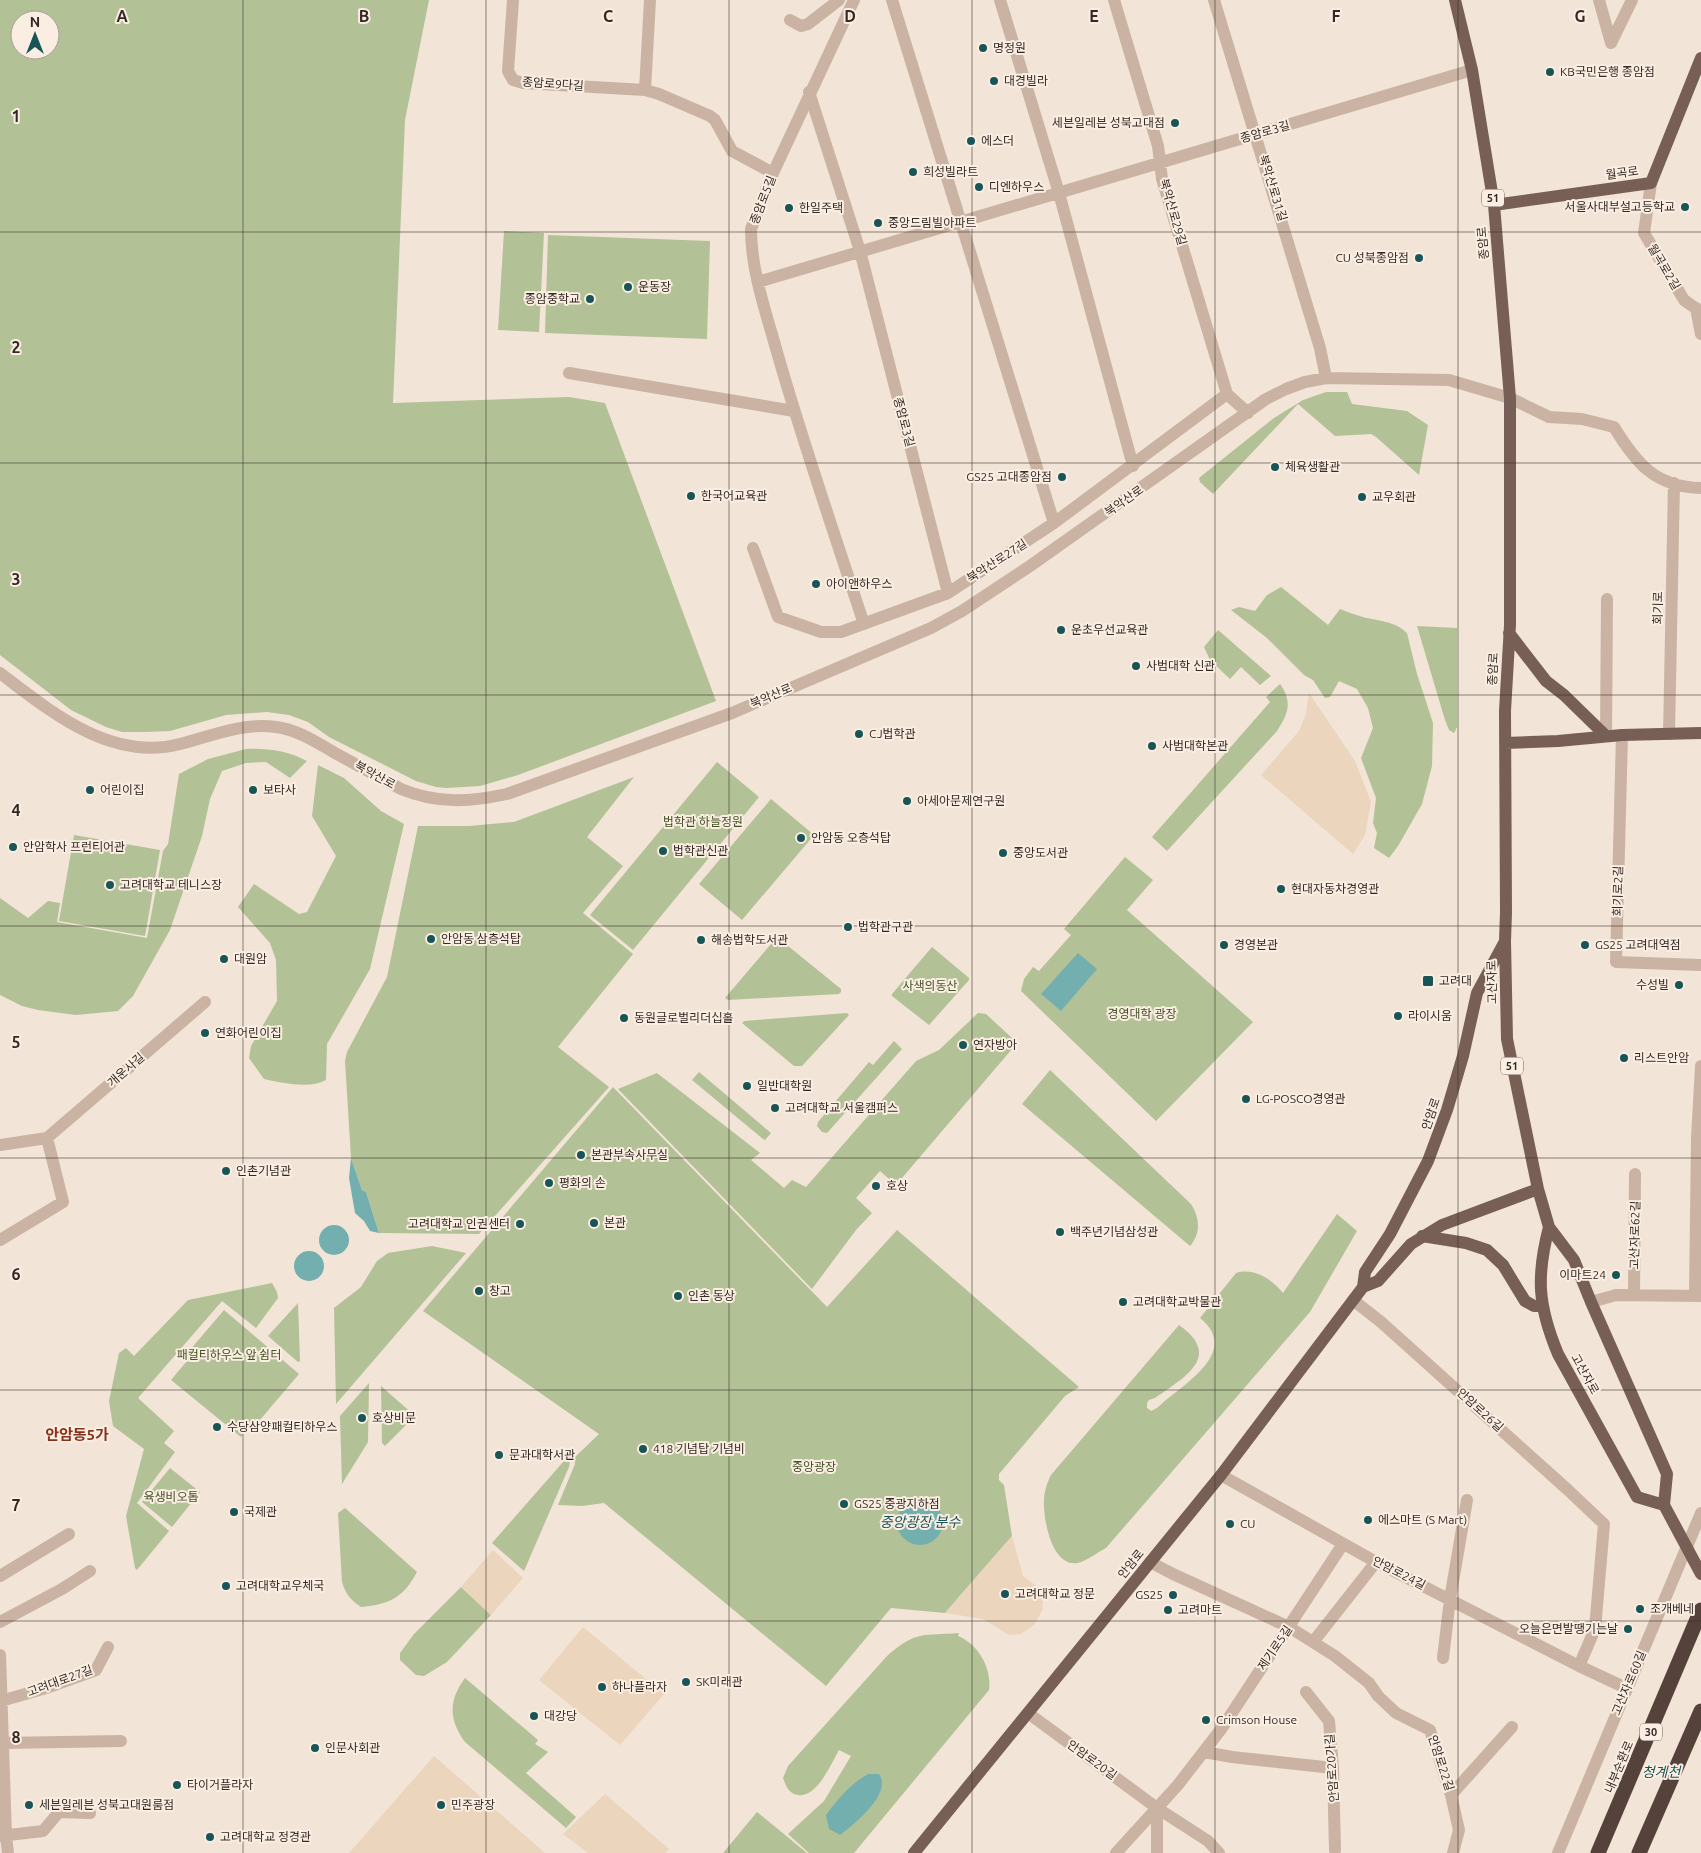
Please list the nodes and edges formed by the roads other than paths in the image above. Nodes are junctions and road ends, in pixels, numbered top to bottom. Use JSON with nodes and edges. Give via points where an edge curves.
{"nodes":[{"id":1,"x":513,"y":0,"type":"edge"},
{"id":2,"x":650,"y":0,"type":"edge"},
{"id":3,"x":839,"y":0,"type":"edge"},
{"id":4,"x":854,"y":0,"type":"edge"},
{"id":5,"x":892,"y":0,"type":"edge"},
{"id":6,"x":1000,"y":0,"type":"edge"},
{"id":7,"x":1114,"y":0,"type":"edge"},
{"id":8,"x":1214,"y":0,"type":"edge"},
{"id":9,"x":1455,"y":0,"type":"edge"},
{"id":10,"x":1599,"y":0,"type":"edge"},
{"id":11,"x":1632,"y":0,"type":"edge"},
{"id":12,"x":790,"y":20,"type":"dead end"},
{"id":13,"x":1701,"y":58,"type":"edge"},
{"id":14,"x":1472,"y":70,"type":"junction"},
{"id":15,"x":644,"y":90,"type":"junction"},
{"id":16,"x":809,"y":92,"type":"junction"},
{"id":17,"x":1256,"y":134,"type":"junction"},
{"id":18,"x":1161,"y":162,"type":"junction"},
{"id":19,"x":773,"y":173,"type":"junction"},
{"id":20,"x":1650,"y":183,"type":"junction"},
{"id":21,"x":1058,"y":193,"type":"junction"},
{"id":22,"x":1494,"y":205,"type":"junction"},
{"id":23,"x":960,"y":222,"type":"junction"},
{"id":24,"x":860,"y":251,"type":"junction"},
{"id":25,"x":758,"y":282,"type":"junction"},
{"id":26,"x":1699,"y":310,"type":"edge"},
{"id":27,"x":1701,"y":334,"type":"edge"},
{"id":28,"x":569,"y":373,"type":"dead end"},
{"id":29,"x":1326,"y":378,"type":"junction"},
{"id":30,"x":1227,"y":394,"type":"junction"},
{"id":31,"x":1510,"y":398,"type":"junction"},
{"id":32,"x":794,"y":411,"type":"junction"},
{"id":33,"x":1248,"y":413,"type":"junction"},
{"id":34,"x":1133,"y":466,"type":"junction"},
{"id":35,"x":1674,"y":483,"type":"junction"},
{"id":36,"x":1701,"y":488,"type":"edge"},
{"id":37,"x":1054,"y":524,"type":"junction"},
{"id":38,"x":753,"y":548,"type":"dead end"},
{"id":39,"x":948,"y":593,"type":"junction"},
{"id":40,"x":1607,"y":599,"type":"dead end"},
{"id":41,"x":864,"y":624,"type":"junction"},
{"id":42,"x":1509,"y":633,"type":"junction"},
{"id":43,"x":0,"y":673,"type":"edge"},
{"id":44,"x":1701,"y":733,"type":"edge"},
{"id":45,"x":1669,"y":734,"type":"junction"},
{"id":46,"x":1622,"y":735,"type":"junction"},
{"id":47,"x":1606,"y":736,"type":"junction"},
{"id":48,"x":1505,"y":743,"type":"junction"},
{"id":49,"x":1504,"y":941,"type":"junction"},
{"id":50,"x":1701,"y":965,"type":"edge"},
{"id":51,"x":205,"y":1002,"type":"dead end"},
{"id":52,"x":1701,"y":1066,"type":"edge"},
{"id":53,"x":47,"y":1138,"type":"junction"},
{"id":54,"x":0,"y":1145,"type":"edge"},
{"id":55,"x":1636,"y":1174,"type":"dead end"},
{"id":56,"x":1538,"y":1189,"type":"junction"},
{"id":57,"x":1548,"y":1227,"type":"junction"},
{"id":58,"x":1422,"y":1236,"type":"junction"},
{"id":59,"x":0,"y":1240,"type":"edge"},
{"id":60,"x":1363,"y":1288,"type":"junction"},
{"id":61,"x":1634,"y":1296,"type":"junction"},
{"id":62,"x":1698,"y":1296,"type":"edge"},
{"id":63,"x":1353,"y":1300,"type":"junction"},
{"id":64,"x":1590,"y":1302,"type":"junction"},
{"id":65,"x":1543,"y":1306,"type":"junction"},
{"id":66,"x":1221,"y":1476,"type":"junction"},
{"id":67,"x":1467,"y":1500,"type":"dead end"},
{"id":68,"x":1664,"y":1505,"type":"junction"},
{"id":69,"x":1701,"y":1513,"type":"edge"},
{"id":70,"x":69,"y":1534,"type":"dead end"},
{"id":71,"x":1344,"y":1544,"type":"junction"},
{"id":72,"x":1687,"y":1548,"type":"junction"},
{"id":73,"x":1150,"y":1562,"type":"junction"},
{"id":74,"x":1376,"y":1562,"type":"junction"},
{"id":75,"x":90,"y":1571,"type":"dead end"},
{"id":76,"x":1701,"y":1574,"type":"edge"},
{"id":77,"x":0,"y":1576,"type":"edge"},
{"id":78,"x":1450,"y":1599,"type":"junction"},
{"id":79,"x":1701,"y":1610,"type":"edge"},
{"id":80,"x":0,"y":1622,"type":"edge"},
{"id":81,"x":1289,"y":1627,"type":"junction"},
{"id":82,"x":1313,"y":1642,"type":"junction"},
{"id":83,"x":108,"y":1648,"type":"dead end"},
{"id":84,"x":0,"y":1655,"type":"edge"},
{"id":85,"x":1443,"y":1658,"type":"dead end"},
{"id":86,"x":1579,"y":1666,"type":"junction"},
{"id":87,"x":1626,"y":1688,"type":"junction"},
{"id":88,"x":1306,"y":1692,"type":"dead end"},
{"id":89,"x":2,"y":1700,"type":"junction"},
{"id":90,"x":1701,"y":1711,"type":"edge"},
{"id":91,"x":1028,"y":1713,"type":"junction"},
{"id":92,"x":1512,"y":1727,"type":"dead end"},
{"id":93,"x":121,"y":1741,"type":"dead end"},
{"id":94,"x":3,"y":1743,"type":"junction"},
{"id":95,"x":1204,"y":1752,"type":"junction"},
{"id":96,"x":1333,"y":1768,"type":"junction"},
{"id":97,"x":1451,"y":1795,"type":"junction"},
{"id":98,"x":1157,"y":1808,"type":"junction"},
{"id":99,"x":90,"y":1813,"type":"dead end"},
{"id":100,"x":3,"y":1836,"type":"edge"},
{"id":101,"x":1335,"y":1850,"type":"dead end"},
{"id":102,"x":8,"y":1853,"type":"edge"},
{"id":103,"x":914,"y":1853,"type":"edge"},
{"id":104,"x":1116,"y":1853,"type":"edge"},
{"id":105,"x":1157,"y":1853,"type":"edge"},
{"id":106,"x":1219,"y":1853,"type":"edge"},
{"id":107,"x":1453,"y":1853,"type":"edge"},
{"id":108,"x":1558,"y":1853,"type":"edge"},
{"id":109,"x":1598,"y":1853,"type":"edge"},
{"id":110,"x":1639,"y":1853,"type":"edge"}],
"edges":[{"from":1,"to":15,"type":"street","name":"종암로9다길","via":[[508,71],[513,80]]},
{"from":2,"to":15,"type":"street"},
{"from":3,"to":12,"type":"street","via":[[808,24],[801,26]]},
{"from":4,"to":16,"type":"street","name":"종암로5길"},
{"from":5,"to":23,"type":"street"},
{"from":6,"to":21,"type":"street"},
{"from":7,"to":18,"type":"street","name":"북악산로29길"},
{"from":8,"to":17,"type":"street","name":"북악산로31길"},
{"from":9,"to":14,"type":"main road","name":"종암로","number":"51"},
{"from":10,"to":11,"type":"street","via":[[1611,43]]},
{"from":13,"to":20,"type":"main road","name":"월곡로"},
{"from":14,"to":17,"type":"street","name":"종암로3길"},
{"from":14,"to":22,"type":"main road","name":"종암로","number":"51"},
{"from":15,"to":19,"type":"street","name":"종암로9다길","via":[[710,116],[732,151]]},
{"from":16,"to":19,"type":"street","name":"종암로5길"},
{"from":16,"to":24,"type":"street","name":"종암로3길"},
{"from":17,"to":18,"type":"street","name":"종암로3길"},
{"from":17,"to":29,"type":"street","name":"북악산로31길","via":[[1320,348]]},
{"from":18,"to":21,"type":"street","name":"종암로3길"},
{"from":18,"to":30,"type":"street","name":"북악산로29길","via":[[1162,179]]},
{"from":19,"to":25,"type":"street","name":"종암로5길","via":[[751,229]]},
{"from":20,"to":22,"type":"main road","name":"월곡로"},
{"from":20,"to":26,"type":"street","name":"월곡로2길","via":[[1644,233],[1684,300]]},
{"from":21,"to":23,"type":"street","name":"종암로3길"},
{"from":21,"to":34,"type":"street"},
{"from":22,"to":31,"type":"main road","name":"종암로","number":"51"},
{"from":23,"to":24,"type":"street","name":"종암로3길"},
{"from":23,"to":37,"type":"street"},
{"from":24,"to":25,"type":"street","name":"종암로3길"},
{"from":24,"to":39,"type":"street","name":"종암로3길"},
{"from":25,"to":32,"type":"street","name":"종암로5길"},
{"from":26,"to":27,"type":"street"},
{"from":28,"to":32,"type":"street"},
{"from":29,"to":31,"type":"street","name":"북악산로","via":[[1449,380]]},
{"from":29,"to":33,"type":"street","name":"북악산로","via":[[1286,389]]},
{"from":30,"to":33,"type":"street"},
{"from":30,"to":34,"type":"street","name":"북악산로27길"},
{"from":31,"to":35,"type":"street","via":[[1549,417],[1582,419],[1614,427],[1630,454],[1656,477]]},
{"from":31,"to":42,"type":"main road","name":"종암로","number":"51"},
{"from":32,"to":41,"type":"street","name":"종암로5길"},
{"from":33,"to":43,"type":"street","name":"북악산로","via":[[1030,566],[931,628],[732,713],[507,794],[469,801],[418,796],[302,734],[274,726],[230,730],[162,748],[123,745],[99,738],[63,719]]},
{"from":34,"to":37,"type":"street","name":"북악산로27길"},
{"from":35,"to":36,"type":"street","via":[[1686,488]]},
{"from":35,"to":45,"type":"street","name":"회기로"},
{"from":37,"to":39,"type":"street","name":"북악산로27길"},
{"from":38,"to":41,"type":"street","name":"북악산로27길","via":[[778,618],[830,633]]},
{"from":39,"to":41,"type":"street","name":"북악산로27길"},
{"from":40,"to":47,"type":"street"},
{"from":42,"to":47,"type":"main road","via":[[1546,681]]},
{"from":42,"to":48,"type":"main road","name":"종암로","number":"51"},
{"from":44,"to":45,"type":"main road"},
{"from":45,"to":46,"type":"main road"},
{"from":46,"to":47,"type":"main road"},
{"from":46,"to":50,"type":"street","name":"회기로2길","via":[[1616,962]]},
{"from":47,"to":48,"type":"main road"},
{"from":48,"to":49,"type":"main road","name":"종암로","number":"51"},
{"from":49,"to":56,"type":"main road","name":"고산자로","number":"51","via":[[1508,1040]]},
{"from":49,"to":60,"type":"main road","name":"안암로","via":[[1477,993],[1448,1110],[1428,1161],[1394,1227],[1365,1272]]},
{"from":51,"to":53,"type":"street","name":"개운사길"},
{"from":52,"to":62,"type":"street","via":[[1697,1147]]},
{"from":53,"to":54,"type":"street"},
{"from":53,"to":59,"type":"street","via":[[63,1202]]},
{"from":55,"to":61,"type":"street","name":"고산자로62길"},
{"from":56,"to":57,"type":"main road","name":"고산자로","number":"51"},
{"from":56,"to":58,"type":"main road","name":"안암로","via":[[1459,1218]]},
{"from":57,"to":64,"type":"main road","name":"고산자로","number":"51","via":[[1574,1260]]},
{"from":57,"to":65,"type":"main road","name":"고산자로","number":"51","via":[[1540,1268]]},
{"from":58,"to":60,"type":"main road","name":"안암로","via":[[1378,1281]]},
{"from":58,"to":65,"type":"main road","via":[[1487,1250],[1503,1264],[1526,1301],[1534,1306]]},
{"from":60,"to":63,"type":"main road","name":"안암로"},
{"from":61,"to":62,"type":"street"},
{"from":61,"to":64,"type":"street"},
{"from":63,"to":66,"type":"main road","name":"안암로"},
{"from":63,"to":86,"type":"street","name":"안암로26길","via":[[1604,1524],[1595,1629]]},
{"from":64,"to":68,"type":"main road","name":"고산자로","number":"51","via":[[1667,1474]]},
{"from":65,"to":68,"type":"main road","name":"고산자로","number":"51","via":[[1558,1354],[1637,1497]]},
{"from":66,"to":71,"type":"street","name":"안암로24길"},
{"from":66,"to":73,"type":"main road","name":"안암로"},
{"from":67,"to":78,"type":"street"},
{"from":68,"to":72,"type":"main road"},
{"from":69,"to":72,"type":"street","name":"고산자로60길"},
{"from":70,"to":77,"type":"street"},
{"from":71,"to":74,"type":"street","name":"안암로24길"},
{"from":71,"to":81,"type":"street","name":"제기로5길"},
{"from":72,"to":76,"type":"main road"},
{"from":72,"to":87,"type":"street","name":"고산자로60길"},
{"from":73,"to":81,"type":"street","name":"안암로22길"},
{"from":73,"to":91,"type":"main road","name":"안암로"},
{"from":74,"to":78,"type":"street","name":"안암로24길"},
{"from":74,"to":82,"type":"street"},
{"from":75,"to":80,"type":"street"},
{"from":78,"to":85,"type":"street"},
{"from":78,"to":86,"type":"street","name":"안암로24길"},
{"from":79,"to":109,"type":"highway","name":"내부순환로","number":"30"},
{"from":81,"to":82,"type":"street","name":"안암로22길"},
{"from":81,"to":95,"type":"street","name":"제기로5길"},
{"from":82,"to":97,"type":"street","name":"안암로22길","via":[[1370,1683],[1396,1713],[1430,1730]]},
{"from":83,"to":89,"type":"street","name":"고려대로27길","via":[[96,1670]]},
{"from":84,"to":89,"type":"street"},
{"from":86,"to":87,"type":"street","name":"안암로24길"},
{"from":87,"to":108,"type":"street","name":"고산자로60길"},
{"from":88,"to":96,"type":"street","name":"안암로20가길","via":[[1329,1721]]},
{"from":89,"to":94,"type":"street"},
{"from":90,"to":110,"type":"highway"},
{"from":91,"to":98,"type":"street","name":"안암로20길"},
{"from":91,"to":103,"type":"main road","name":"안암로"},
{"from":92,"to":97,"type":"street"},
{"from":93,"to":94,"type":"street"},
{"from":94,"to":100,"type":"street"},
{"from":95,"to":96,"type":"street"},
{"from":95,"to":98,"type":"street","name":"제기로5길"},
{"from":96,"to":101,"type":"street","name":"안암로20가길"},
{"from":97,"to":107,"type":"street","name":"안암로22길","via":[[1459,1830]]},
{"from":98,"to":104,"type":"street","name":"제기로5길"},
{"from":98,"to":105,"type":"street"},
{"from":98,"to":106,"type":"street","name":"안암로20길","via":[[1208,1841]]},
{"from":99,"to":100,"type":"street","via":[[59,1812],[43,1831]]},
{"from":100,"to":102,"type":"street"}]}
